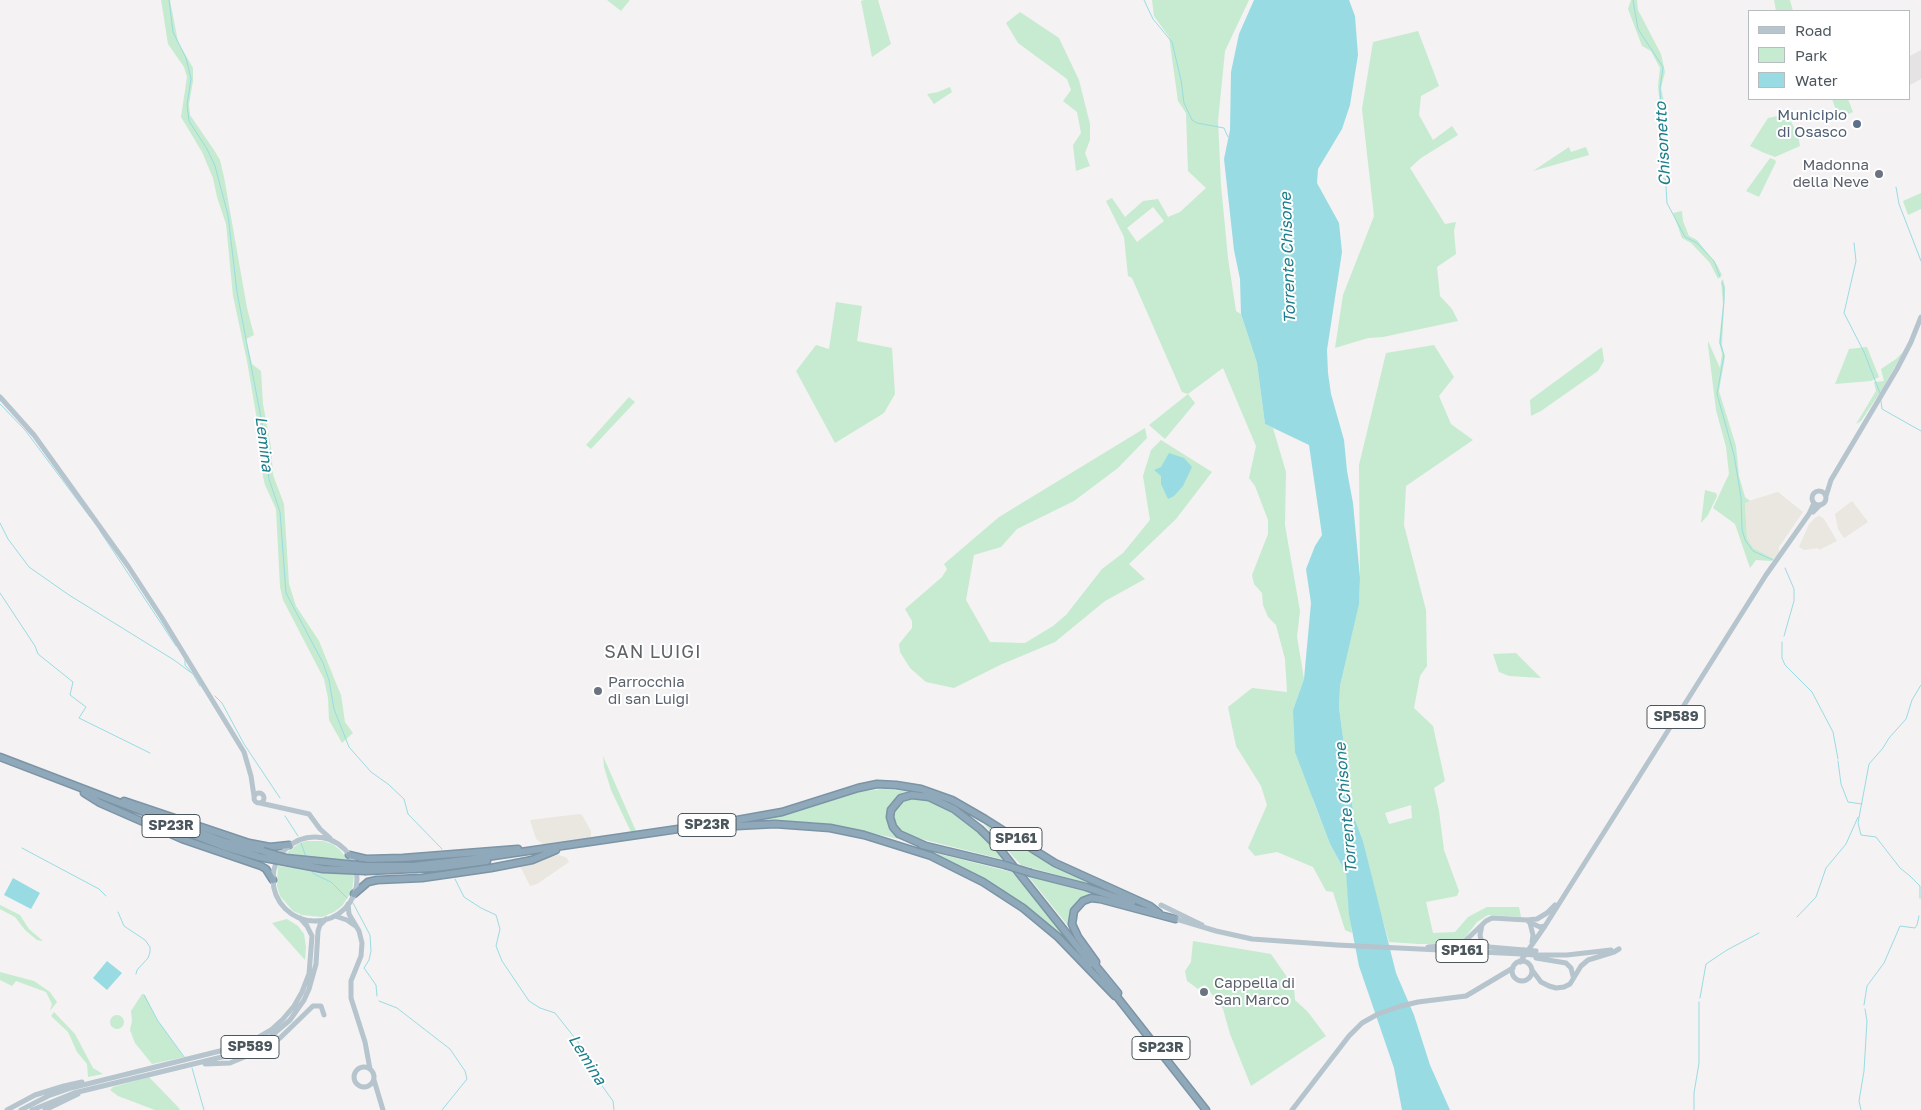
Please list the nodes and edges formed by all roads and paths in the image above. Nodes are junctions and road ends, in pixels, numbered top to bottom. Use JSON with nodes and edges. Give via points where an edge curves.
{"nodes":[{"id":1,"x":1921,"y":317,"type":"edge"},
{"id":2,"x":1920,"y":323,"type":"edge"},
{"id":3,"x":0,"y":397,"type":"edge"},
{"id":4,"x":1831,"y":480,"type":"junction"},
{"id":5,"x":1816,"y":491,"type":"junction"},
{"id":6,"x":1826,"y":496,"type":"junction"},
{"id":7,"x":1814,"y":503,"type":"junction"},
{"id":8,"x":1820,"y":505,"type":"junction"},
{"id":9,"x":1760,"y":585,"type":"junction"},
{"id":10,"x":0,"y":757,"type":"edge"},
{"id":11,"x":0,"y":761,"type":"edge"},
{"id":12,"x":868,"y":786,"type":"junction"},
{"id":13,"x":86,"y":792,"type":"junction"},
{"id":14,"x":256,"y":794,"type":"junction"},
{"id":15,"x":262,"y":800,"type":"junction"},
{"id":16,"x":316,"y":824,"type":"junction"},
{"id":17,"x":864,"y":835,"type":"junction"},
{"id":18,"x":312,"y":837,"type":"junction"},
{"id":19,"x":332,"y":840,"type":"junction"},
{"id":20,"x":289,"y":845,"type":"junction"},
{"id":21,"x":926,"y":846,"type":"junction"},
{"id":22,"x":542,"y":849,"type":"junction"},
{"id":23,"x":556,"y":850,"type":"junction"},
{"id":24,"x":349,"y":855,"type":"junction"},
{"id":25,"x":366,"y":869,"type":"junction"},
{"id":26,"x":273,"y":880,"type":"junction"},
{"id":27,"x":1567,"y":889,"type":"junction"},
{"id":28,"x":354,"y":894,"type":"junction"},
{"id":29,"x":348,"y":904,"type":"junction"},
{"id":30,"x":1161,"y":905,"type":"dead end"},
{"id":31,"x":1159,"y":913,"type":"junction"},
{"id":32,"x":334,"y":916,"type":"junction"},
{"id":33,"x":300,"y":918,"type":"junction"},
{"id":34,"x":326,"y":919,"type":"junction"},
{"id":35,"x":1175,"y":919,"type":"junction"},
{"id":36,"x":1537,"y":919,"type":"junction"},
{"id":37,"x":1529,"y":922,"type":"junction"},
{"id":38,"x":1483,"y":923,"type":"junction"},
{"id":39,"x":355,"y":926,"type":"junction"},
{"id":40,"x":1545,"y":926,"type":"junction"},
{"id":41,"x":1216,"y":931,"type":"junction"},
{"id":42,"x":1532,"y":943,"type":"junction"},
{"id":43,"x":1416,"y":949,"type":"junction"},
{"id":44,"x":1534,"y":954,"type":"junction"},
{"id":45,"x":1523,"y":955,"type":"junction"},
{"id":46,"x":1529,"y":965,"type":"junction"},
{"id":47,"x":1513,"y":968,"type":"junction"},
{"id":48,"x":1532,"y":970,"type":"junction"},
{"id":49,"x":1502,"y":976,"type":"junction"},
{"id":50,"x":1515,"y":977,"type":"junction"},
{"id":51,"x":1572,"y":979,"type":"junction"},
{"id":52,"x":1527,"y":980,"type":"junction"},
{"id":53,"x":1542,"y":982,"type":"junction"},
{"id":54,"x":1115,"y":993,"type":"junction"},
{"id":55,"x":324,"y":1015,"type":"dead end"},
{"id":56,"x":366,"y":1053,"type":"junction"},
{"id":57,"x":190,"y":1063,"type":"junction"},
{"id":58,"x":362,"y":1067,"type":"junction"},
{"id":59,"x":370,"y":1069,"type":"junction"},
{"id":60,"x":374,"y":1079,"type":"junction"},
{"id":61,"x":92,"y":1085,"type":"junction"},
{"id":62,"x":368,"y":1087,"type":"junction"},
{"id":63,"x":380,"y":1094,"type":"junction"},
{"id":64,"x":1207,"y":1108,"type":"edge"},
{"id":65,"x":8,"y":1110,"type":"edge"},
{"id":66,"x":21,"y":1110,"type":"edge"},
{"id":67,"x":32,"y":1110,"type":"edge"},
{"id":68,"x":45,"y":1110,"type":"edge"},
{"id":69,"x":383,"y":1110,"type":"edge"},
{"id":70,"x":1292,"y":1110,"type":"edge"}],
"edges":[{"from":1,"to":2,"type":"main road","number":"SP589"},
{"from":2,"to":4,"type":"main road","number":"SP589","via":[[1897,369]]},
{"from":3,"to":14,"type":"main road","via":[[34,435],[128,566],[187,657],[244,752]]},
{"from":4,"to":5,"type":"main road","number":"SP589"},
{"from":4,"to":6,"type":"main road","number":"SP589"},
{"from":5,"to":6,"type":"main road"},
{"from":5,"to":7,"type":"main road","number":"SP589","via":[[1812,496]]},
{"from":6,"to":8,"type":"main road","number":"SP589","via":[[1826,502]]},
{"from":7,"to":8,"type":"main road"},
{"from":7,"to":9,"type":"main road","number":"SP589"},
{"from":8,"to":9,"type":"main road","number":"SP589"},
{"from":9,"to":27,"type":"main road","number":"SP589"},
{"from":10,"to":13,"type":"highway","number":"SP23R"},
{"from":11,"to":13,"type":"highway","number":"SP23R"},
{"from":12,"to":22,"type":"highway","number":"SP23R","via":[[774,814]]},
{"from":12,"to":31,"type":"highway","number":"SP161","via":[[915,787],[952,800],[1054,863]]},
{"from":12,"to":54,"type":"highway","number":"SP23R","via":[[926,793],[951,804],[975,822],[1019,868]]},
{"from":13,"to":20,"type":"highway","via":[[133,803],[249,843],[270,847]]},
{"from":13,"to":25,"type":"highway","number":"SP23R","bridge":true,"via":[[225,847],[323,869]]},
{"from":13,"to":26,"type":"highway","via":[[100,803],[182,839],[261,866]]},
{"from":14,"to":15,"type":"main road","via":[[263,795]]},
{"from":14,"to":15,"type":"main road","via":[[255,802]]},
{"from":15,"to":16,"type":"main road","via":[[281,809],[309,814]]},
{"from":16,"to":18,"type":"main road"},
{"from":16,"to":19,"type":"main road"},
{"from":17,"to":21,"type":"highway","number":"SP161"},
{"from":17,"to":23,"type":"highway","number":"SP23R","via":[[809,826],[747,825]]},
{"from":17,"to":54,"type":"highway","number":"SP23R","via":[[930,856],[1001,893],[1054,933]]},
{"from":18,"to":19,"type":"main road"},
{"from":18,"to":20,"type":"main road"},
{"from":19,"to":24,"type":"main road"},
{"from":20,"to":26,"type":"main road","via":[[278,858]]},
{"from":21,"to":31,"type":"highway","number":"SP161","bridge":true,"via":[[1118,897]]},
{"from":21,"to":54,"type":"highway","number":"SP23R","via":[[899,834],[893,827],[891,810],[901,798],[912,795],[929,797],[954,809],[980,829],[999,848]]},
{"from":22,"to":24,"type":"highway","via":[[394,859]]},
{"from":22,"to":25,"type":"highway","number":"SP23R"},
{"from":23,"to":25,"type":"highway","number":"SP23R","via":[[435,868]]},
{"from":23,"to":28,"type":"highway","via":[[532,860],[491,868],[422,878],[377,880],[368,882]]},
{"from":24,"to":28,"type":"main road","via":[[356,874]]},
{"from":26,"to":33,"type":"main road","via":[[282,904]]},
{"from":27,"to":36,"type":"main road","number":"SP589","via":[[1551,909]]},
{"from":27,"to":40,"type":"main road","number":"SP589"},
{"from":28,"to":29,"type":"main road"},
{"from":29,"to":32,"type":"main road"},
{"from":29,"to":39,"type":"main road"},
{"from":30,"to":41,"type":"main road"},
{"from":31,"to":35,"type":"main road","number":"SP161"},
{"from":32,"to":34,"type":"main road"},
{"from":32,"to":39,"type":"main road"},
{"from":33,"to":34,"type":"main road"},
{"from":33,"to":57,"type":"main road","number":"SP589","via":[[312,936],[311,962],[302,992],[290,1011],[276,1026],[252,1041]]},
{"from":34,"to":57,"type":"main road","number":"SP589","via":[[318,931],[316,964],[309,988],[290,1020],[255,1045]]},
{"from":35,"to":41,"type":"main road","number":"SP161"},
{"from":35,"to":54,"type":"highway","number":"SP161","via":[[1100,899],[1087,899],[1078,905],[1072,919],[1076,933]]},
{"from":36,"to":37,"type":"main road"},
{"from":36,"to":40,"type":"main road"},
{"from":37,"to":38,"type":"main road","via":[[1492,918]]},
{"from":37,"to":40,"type":"main road"},
{"from":37,"to":42,"type":"main road"},
{"from":38,"to":43,"type":"main road","via":[[1468,939],[1457,945]]},
{"from":38,"to":45,"type":"main road","via":[[1479,930],[1481,940],[1488,947]]},
{"from":39,"to":56,"type":"main road","via":[[363,949],[352,976],[350,994]]},
{"from":40,"to":42,"type":"main road","number":"SP589"},
{"from":41,"to":43,"type":"main road","number":"SP161","via":[[1252,939]]},
{"from":42,"to":45,"type":"main road","number":"SP589"},
{"from":43,"to":45,"type":"main road","number":"SP161"},
{"from":44,"to":45,"type":"main road","number":"SP161","bridge":true},
{"from":44,"to":51,"type":"main road","via":[[1566,963],[1571,968]]},
{"from":44,"to":51,"type":"main road","number":"SP161","via":[[1567,955],[1619,949],[1588,960]]},
{"from":45,"to":46,"type":"main road"},
{"from":45,"to":46,"type":"main road"},
{"from":45,"to":47,"type":"main road","number":"SP589"},
{"from":46,"to":48,"type":"main road"},
{"from":47,"to":49,"type":"main road"},
{"from":47,"to":50,"type":"main road"},
{"from":48,"to":52,"type":"main road"},
{"from":48,"to":53,"type":"main road"},
{"from":49,"to":50,"type":"main road"},
{"from":49,"to":70,"type":"main road","via":[[1466,996],[1418,1002],[1387,1010],[1369,1019],[1349,1036]]},
{"from":50,"to":52,"type":"main road"},
{"from":51,"to":53,"type":"main road","via":[[1564,987],[1556,988]]},
{"from":52,"to":53,"type":"main road"},
{"from":54,"to":64,"type":"highway","number":"SP23R"},
{"from":55,"to":57,"type":"main road","via":[[321,1006],[313,1006],[280,1038],[240,1060],[197,1066]]},
{"from":56,"to":58,"type":"main road"},
{"from":56,"to":59,"type":"main road"},
{"from":57,"to":61,"type":"main road","number":"SP589"},
{"from":57,"to":61,"type":"main road","number":"SP589"},
{"from":58,"to":59,"type":"main road"},
{"from":58,"to":62,"type":"main road","via":[[355,1073],[354,1081],[360,1087]]},
{"from":59,"to":60,"type":"main road"},
{"from":60,"to":62,"type":"main road"},
{"from":60,"to":63,"type":"main road"},
{"from":61,"to":65,"type":"main road","via":[[64,1086],[35,1095]]},
{"from":61,"to":66,"type":"main road","number":"SP589","via":[[48,1096]]},
{"from":61,"to":67,"type":"main road","number":"SP589"},
{"from":61,"to":68,"type":"main road"},
{"from":62,"to":63,"type":"main road"},
{"from":63,"to":69,"type":"main road"}]}
